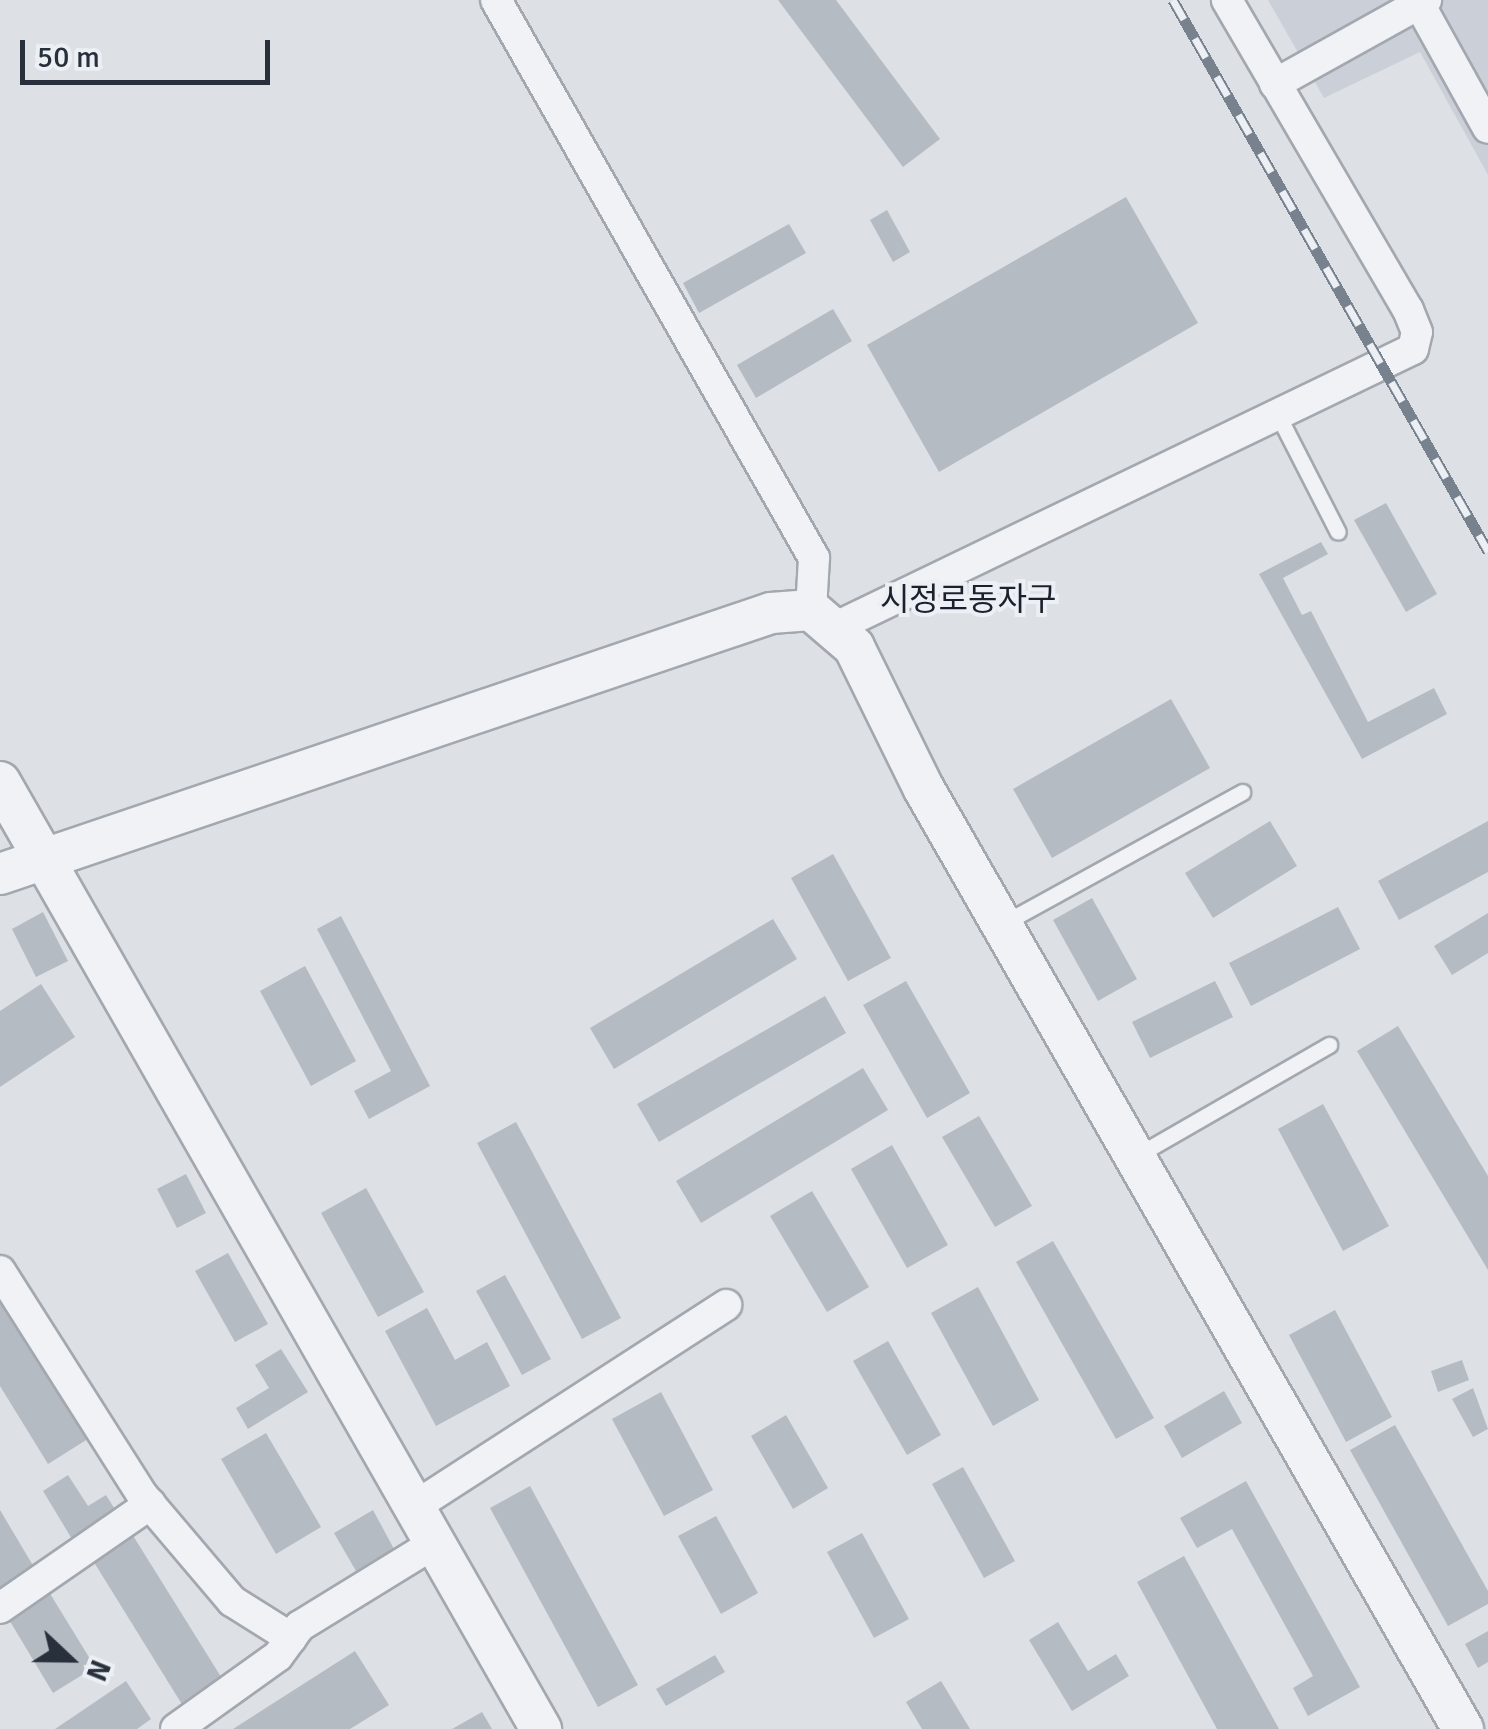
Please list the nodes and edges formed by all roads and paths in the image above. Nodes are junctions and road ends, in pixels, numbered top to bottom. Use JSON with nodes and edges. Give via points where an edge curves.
{"nodes":[{"id":1,"x":496,"y":0,"type":"edge"},
{"id":2,"x":1227,"y":0,"type":"edge"},
{"id":3,"x":1421,"y":1,"type":"edge"},
{"id":4,"x":1275,"y":84,"type":"junction"},
{"id":5,"x":1488,"y":128,"type":"edge"},
{"id":6,"x":1278,"y":415,"type":"junction"},
{"id":7,"x":1338,"y":532,"type":"dead end"},
{"id":8,"x":823,"y":618,"type":"junction"},
{"id":9,"x":0,"y":782,"type":"edge"},
{"id":10,"x":1242,"y":792,"type":"dead end"},
{"id":11,"x":44,"y":859,"type":"junction"},
{"id":12,"x":0,"y":874,"type":"edge"},
{"id":13,"x":1000,"y":925,"type":"junction"},
{"id":14,"x":1329,"y":1045,"type":"dead end"},
{"id":15,"x":1132,"y":1158,"type":"junction"},
{"id":16,"x":0,"y":1270,"type":"edge"},
{"id":17,"x":726,"y":1305,"type":"dead end"},
{"id":18,"x":150,"y":1504,"type":"junction"},
{"id":19,"x":414,"y":1507,"type":"junction"},
{"id":20,"x":435,"y":1543,"type":"junction"},
{"id":21,"x":0,"y":1608,"type":"edge"},
{"id":22,"x":291,"y":1638,"type":"junction"},
{"id":23,"x":1465,"y":1722,"type":"edge"},
{"id":24,"x":176,"y":1729,"type":"edge"},
{"id":25,"x":541,"y":1729,"type":"edge"}],
"edges":[{"from":1,"to":8,"type":"street","via":[[814,558]]},
{"from":2,"to":4,"type":"street"},
{"from":3,"to":4,"type":"street"},
{"from":3,"to":5,"type":"street"},
{"from":4,"to":6,"type":"street","via":[[1417,332],[1413,349]]},
{"from":6,"to":7,"type":"lane"},
{"from":6,"to":8,"type":"street"},
{"from":8,"to":11,"type":"street","via":[[771,613]]},
{"from":8,"to":13,"type":"street"},
{"from":9,"to":11,"type":"street"},
{"from":10,"to":13,"type":"lane"},
{"from":11,"to":12,"type":"street"},
{"from":11,"to":19,"type":"street"},
{"from":13,"to":15,"type":"street"},
{"from":14,"to":15,"type":"lane"},
{"from":15,"to":23,"type":"street"},
{"from":16,"to":18,"type":"street"},
{"from":17,"to":19,"type":"street"},
{"from":18,"to":21,"type":"street"},
{"from":18,"to":22,"type":"street","via":[[232,1601]]},
{"from":19,"to":20,"type":"street"},
{"from":20,"to":22,"type":"street"},
{"from":20,"to":25,"type":"street"},
{"from":22,"to":24,"type":"street"}]}
